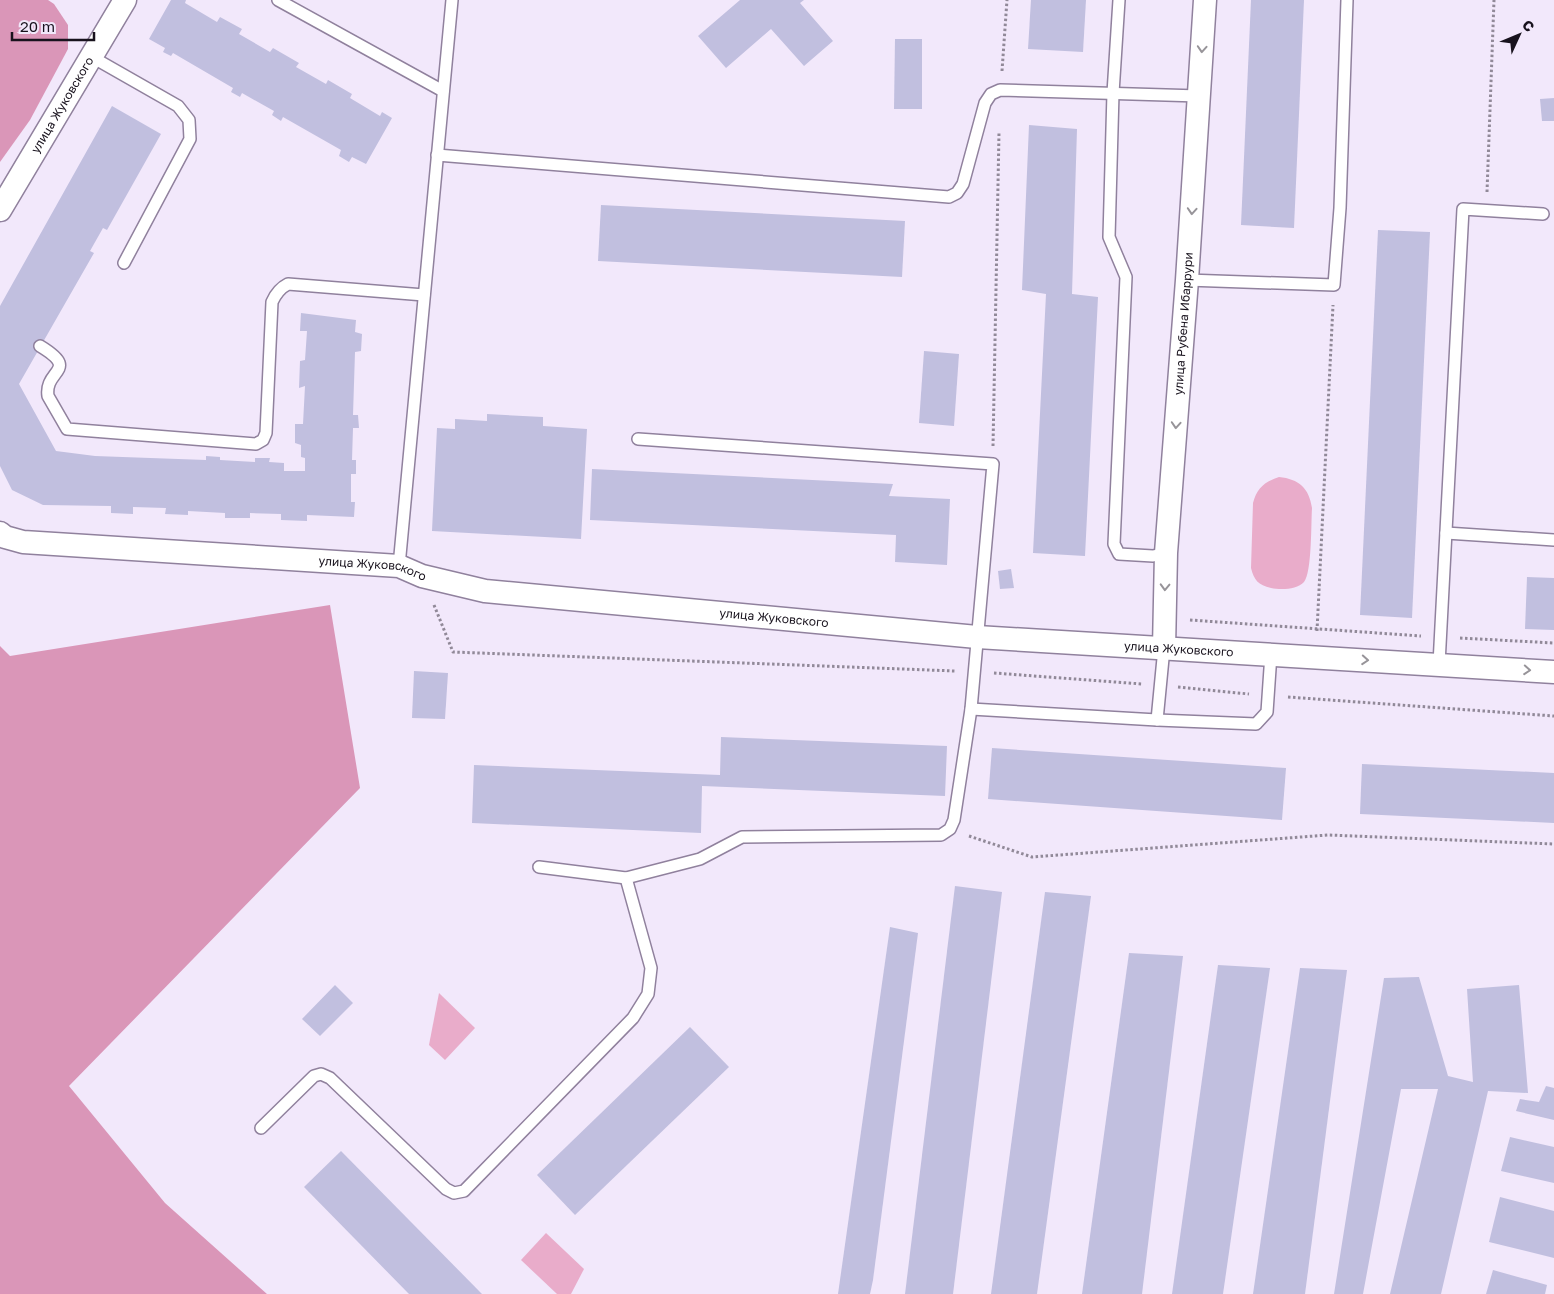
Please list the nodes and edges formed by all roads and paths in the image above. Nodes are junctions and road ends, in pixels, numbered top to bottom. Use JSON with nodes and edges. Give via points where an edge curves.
{"nodes":[{"id":1,"x":125,"y":0,"type":"edge"},
{"id":2,"x":278,"y":0,"type":"edge"},
{"id":3,"x":452,"y":0,"type":"edge"},
{"id":4,"x":1007,"y":0,"type":"edge"},
{"id":5,"x":1119,"y":0,"type":"edge"},
{"id":6,"x":1205,"y":0,"type":"edge"},
{"id":7,"x":1347,"y":0,"type":"edge"},
{"id":8,"x":1494,"y":0,"type":"edge"},
{"id":9,"x":92,"y":57,"type":"junction"},
{"id":10,"x":1000,"y":90,"type":"junction"},
{"id":11,"x":443,"y":91,"type":"junction"},
{"id":12,"x":1114,"y":93,"type":"junction"},
{"id":13,"x":1199,"y":96,"type":"junction"},
{"id":14,"x":999,"y":129,"type":"dead end"},
{"id":15,"x":438,"y":155,"type":"junction"},
{"id":16,"x":0,"y":210,"type":"edge"},
{"id":17,"x":1486,"y":210,"type":"junction"},
{"id":18,"x":1543,"y":214,"type":"dead end"},
{"id":19,"x":124,"y":263,"type":"dead end"},
{"id":20,"x":1187,"y":280,"type":"junction"},
{"id":21,"x":1334,"y":285,"type":"junction"},
{"id":22,"x":424,"y":295,"type":"junction"},
{"id":23,"x":40,"y":346,"type":"dead end"},
{"id":24,"x":638,"y":439,"type":"dead end"},
{"id":25,"x":993,"y":464,"type":"junction"},
{"id":26,"x":0,"y":533,"type":"edge"},
{"id":27,"x":1446,"y":533,"type":"junction"},
{"id":28,"x":1554,"y":540,"type":"edge"},
{"id":29,"x":1166,"y":553,"type":"junction"},
{"id":30,"x":399,"y":566,"type":"junction"},
{"id":31,"x":1164,"y":618,"type":"junction"},
{"id":32,"x":1318,"y":629,"type":"junction"},
{"id":33,"x":977,"y":637,"type":"junction"},
{"id":34,"x":1441,"y":637,"type":"junction"},
{"id":35,"x":1554,"y":643,"type":"edge"},
{"id":36,"x":1164,"y":648,"type":"junction"},
{"id":37,"x":1271,"y":654,"type":"junction"},
{"id":38,"x":1316,"y":656,"type":"junction"},
{"id":39,"x":1439,"y":664,"type":"junction"},
{"id":40,"x":1554,"y":672,"type":"edge"},
{"id":41,"x":971,"y":709,"type":"junction"},
{"id":42,"x":1157,"y":720,"type":"junction"},
{"id":43,"x":950,"y":829,"type":"junction"},
{"id":44,"x":1554,"y":844,"type":"edge"},
{"id":45,"x":539,"y":867,"type":"dead end"},
{"id":46,"x":626,"y":878,"type":"junction"},
{"id":47,"x":261,"y":1128,"type":"dead end"}],
"edges":[{"from":1,"to":9,"type":"street","name":"улица Жуковского"},
{"from":2,"to":11,"type":"lane"},
{"from":3,"to":11,"type":"lane"},
{"from":4,"to":10,"type":"path"},
{"from":5,"to":12,"type":"lane"},
{"from":6,"to":13,"type":"street","name":"улица Рубена Ибаррури","one_way":true},
{"from":7,"to":21,"type":"lane"},
{"from":8,"to":17,"type":"path"},
{"from":9,"to":16,"type":"street","name":"улица Жуковского"},
{"from":9,"to":19,"type":"lane","via":[[178,106],[189,120],[190,139]]},
{"from":10,"to":12,"type":"lane"},
{"from":10,"to":15,"type":"lane","via":[[991,94],[985,103],[963,184],[958,193],[949,197]]},
{"from":11,"to":15,"type":"lane"},
{"from":12,"to":13,"type":"lane"},
{"from":12,"to":29,"type":"lane","via":[[1109,237],[1126,277],[1114,544],[1119,554],[1152,556]]},
{"from":13,"to":20,"type":"street","name":"улица Рубена Ибаррури","one_way":true},
{"from":14,"to":25,"type":"path"},
{"from":15,"to":22,"type":"lane"},
{"from":17,"to":18,"type":"lane"},
{"from":17,"to":27,"type":"lane","via":[[1464,209]]},
{"from":20,"to":21,"type":"lane"},
{"from":20,"to":29,"type":"street","name":"улица Рубена Ибаррури","one_way":true},
{"from":21,"to":32,"type":"path"},
{"from":22,"to":23,"type":"lane","via":[[288,284],[282,287],[272,302],[266,433],[256,444],[67,429],[47,391],[59,360]]},
{"from":22,"to":30,"type":"lane"},
{"from":24,"to":25,"type":"lane"},
{"from":25,"to":33,"type":"lane"},
{"from":26,"to":30,"type":"street","name":"улица Жуковского","via":[[23,542]]},
{"from":27,"to":28,"type":"lane"},
{"from":27,"to":34,"type":"lane"},
{"from":29,"to":31,"type":"street","name":"улица Рубена Ибаррури","one_way":true},
{"from":30,"to":33,"type":"street","name":"улица Жуковского","via":[[422,576],[485,591]]},
{"from":31,"to":32,"type":"path"},
{"from":31,"to":36,"type":"street","name":"улица Рубена Ибаррури"},
{"from":32,"to":34,"type":"path"},
{"from":32,"to":38,"type":"path"},
{"from":33,"to":36,"type":"street","name":"улица Жуковского"},
{"from":33,"to":41,"type":"lane"},
{"from":34,"to":35,"type":"path"},
{"from":34,"to":39,"type":"lane"},
{"from":36,"to":37,"type":"street","name":"улица Жуковского"},
{"from":36,"to":42,"type":"lane"},
{"from":37,"to":38,"type":"street","name":"улица Жуковского"},
{"from":37,"to":42,"type":"lane","via":[[1266,712],[1256,724]]},
{"from":38,"to":39,"type":"street","name":"улица Жуковского","one_way":true},
{"from":39,"to":40,"type":"street","name":"улица Жуковского","one_way":true},
{"from":41,"to":42,"type":"lane"},
{"from":41,"to":43,"type":"lane"},
{"from":43,"to":44,"type":"path","via":[[1032,856],[1328,835]]},
{"from":43,"to":46,"type":"lane","via":[[941,835],[742,837],[700,859]]},
{"from":45,"to":46,"type":"lane"},
{"from":46,"to":47,"type":"lane","via":[[651,968],[648,994],[633,1018],[464,1191],[454,1194],[446,1190],[330,1078],[321,1074],[314,1076]]}]}
